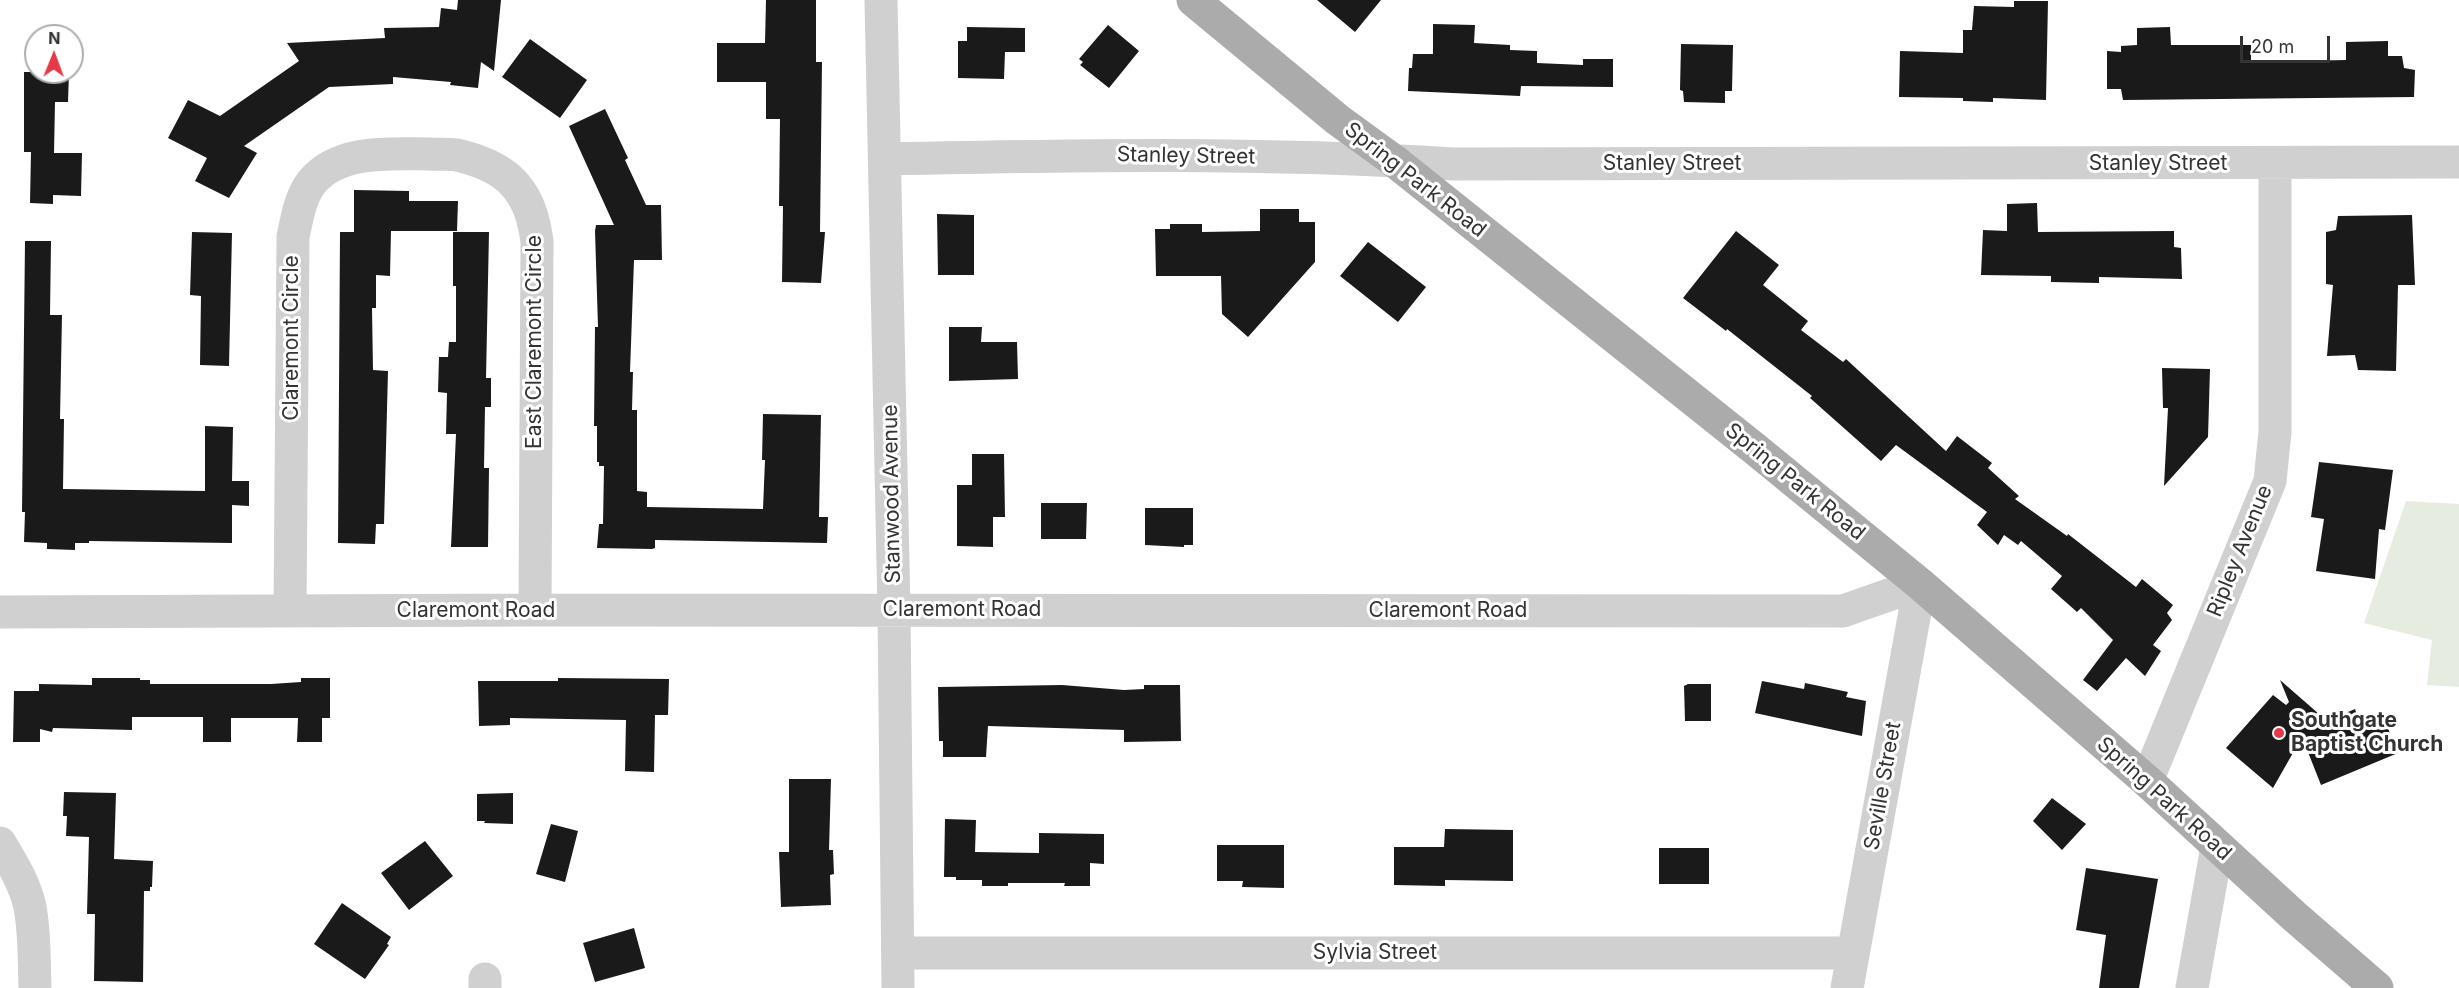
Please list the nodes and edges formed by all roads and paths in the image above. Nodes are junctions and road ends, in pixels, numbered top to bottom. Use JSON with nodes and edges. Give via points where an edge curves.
{"nodes":[{"id":1,"x":881,"y":0,"type":"edge"},
{"id":2,"x":1193,"y":0,"type":"edge"},
{"id":3,"x":418,"y":154,"type":"joint"},
{"id":4,"x":886,"y":159,"type":"junction"},
{"id":5,"x":1393,"y":160,"type":"junction"},
{"id":6,"x":2459,"y":162,"type":"edge"},
{"id":7,"x":2275,"y":164,"type":"junction"},
{"id":8,"x":1920,"y":584,"type":"junction"},
{"id":9,"x":535,"y":610,"type":"junction"},
{"id":10,"x":894,"y":610,"type":"junction"},
{"id":11,"x":290,"y":611,"type":"junction"},
{"id":12,"x":0,"y":612,"type":"edge"},
{"id":13,"x":2147,"y":781,"type":"junction"},
{"id":14,"x":0,"y":843,"type":"edge"},
{"id":15,"x":2217,"y":847,"type":"junction"},
{"id":16,"x":898,"y":953,"type":"junction"},
{"id":17,"x":1853,"y":953,"type":"junction"},
{"id":18,"x":34,"y":988,"type":"edge"},
{"id":19,"x":898,"y":988,"type":"edge"},
{"id":20,"x":1847,"y":988,"type":"edge"},
{"id":21,"x":2192,"y":988,"type":"edge"},
{"id":22,"x":2377,"y":988,"type":"edge"}],
"edges":[{"from":1,"to":4,"type":"street","name":"Stanwood Avenue"},
{"from":2,"to":5,"type":"main road","name":"Spring Park Road","via":[[1338,120]]},
{"from":3,"to":9,"type":"street","name":"East Claremont Circle","via":[[458,155],[492,167],[516,186],[532,212],[537,241]]},
{"from":3,"to":11,"type":"street","name":"Claremont Circle","via":[[364,156],[333,165],[312,182],[299,206],[293,237]]},
{"from":4,"to":5,"type":"street","name":"Stanley Street","via":[[1082,154]]},
{"from":4,"to":10,"type":"street","name":"Stanwood Avenue"},
{"from":5,"to":7,"type":"street","name":"Stanley Street","via":[[1452,164]]},
{"from":5,"to":8,"type":"main road","name":"Spring Park Road"},
{"from":6,"to":7,"type":"street","name":"Stanley Street"},
{"from":7,"to":13,"type":"street","name":"Ripley Avenue","via":[[2275,432],[2270,481]]},
{"from":8,"to":10,"type":"street","name":"Claremont Road","via":[[1843,611]]},
{"from":8,"to":13,"type":"main road","name":"Spring Park Road"},
{"from":8,"to":17,"type":"street","name":"Seville Street"},
{"from":9,"to":10,"type":"street","name":"Claremont Road"},
{"from":9,"to":11,"type":"street","name":"Claremont Road"},
{"from":10,"to":16,"type":"street","name":"Stanwood Avenue"},
{"from":11,"to":12,"type":"street","name":"Claremont Road"},
{"from":13,"to":15,"type":"main road","name":"Spring Park Road"},
{"from":14,"to":18,"type":"street","via":[[29,905]]},
{"from":15,"to":21,"type":"street"},
{"from":15,"to":22,"type":"main road","name":"Spring Park Road"},
{"from":16,"to":17,"type":"street","name":"Sylvia Street"},
{"from":16,"to":19,"type":"street","name":"Stanwood Avenue"},
{"from":17,"to":20,"type":"street","name":"Seville Street"}]}
